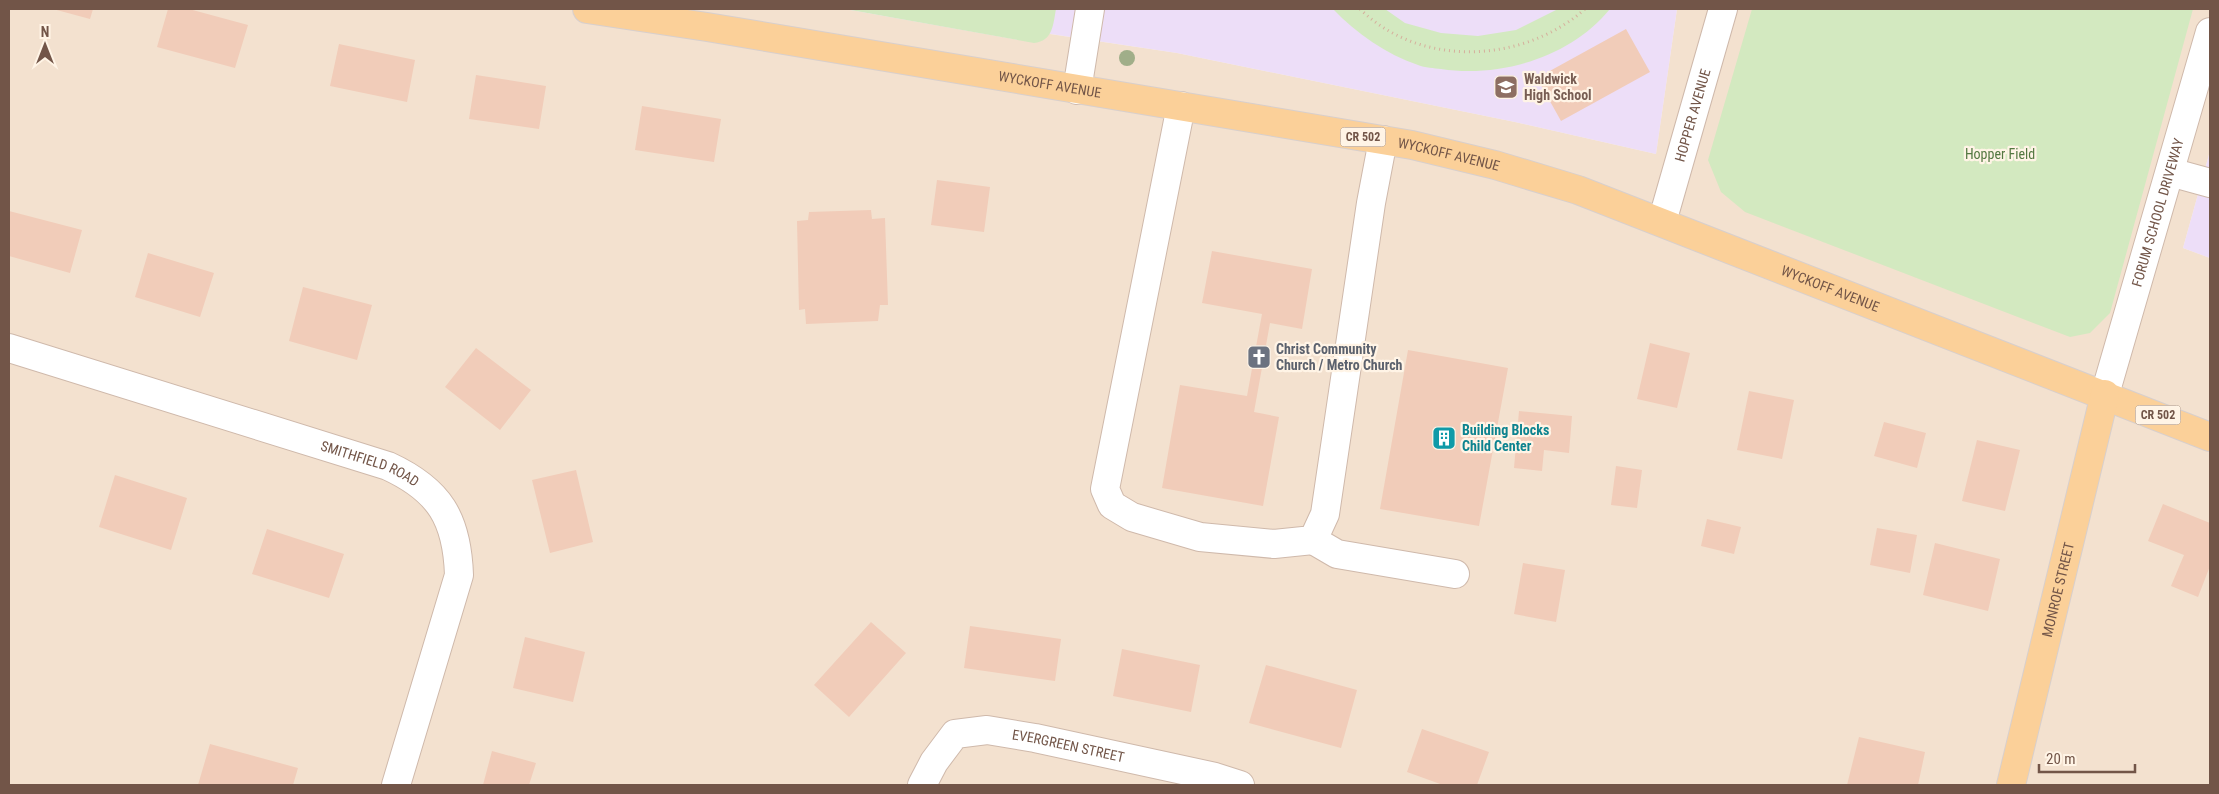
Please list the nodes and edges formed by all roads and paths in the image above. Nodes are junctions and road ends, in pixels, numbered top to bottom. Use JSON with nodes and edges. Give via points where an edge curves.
{"nodes":[{"id":1,"x":587,"y":9,"type":"edge"},
{"id":2,"x":1090,"y":9,"type":"edge"},
{"id":3,"x":1360,"y":9,"type":"edge"},
{"id":4,"x":1586,"y":9,"type":"edge"},
{"id":5,"x":1723,"y":9,"type":"edge"},
{"id":6,"x":2210,"y":32,"type":"edge"},
{"id":7,"x":1077,"y":90,"type":"junction"},
{"id":8,"x":1181,"y":106,"type":"junction"},
{"id":9,"x":1383,"y":140,"type":"junction"},
{"id":10,"x":2170,"y":172,"type":"junction"},
{"id":11,"x":2210,"y":183,"type":"edge"},
{"id":12,"x":1662,"y":222,"type":"junction"},
{"id":13,"x":9,"y":348,"type":"edge"},
{"id":14,"x":2105,"y":394,"type":"junction"},
{"id":15,"x":2210,"y":436,"type":"edge"},
{"id":16,"x":1313,"y":540,"type":"junction"},
{"id":17,"x":1454,"y":574,"type":"dead end"},
{"id":18,"x":396,"y":785,"type":"edge"},
{"id":19,"x":922,"y":785,"type":"edge"},
{"id":20,"x":1240,"y":785,"type":"edge"},
{"id":21,"x":2011,"y":785,"type":"edge"}],
"edges":[{"from":1,"to":7,"type":"main road","name":"WYCKOFF AVENUE","number":"CR 502"},
{"from":2,"to":7,"type":"street"},
{"from":3,"to":4,"type":"path","via":[[1381,25],[1426,46],[1470,52],[1489,52],[1531,42],[1556,30]]},
{"from":5,"to":12,"type":"street","name":"HOPPER AVENUE"},
{"from":6,"to":10,"type":"street","name":"FORUM SCHOOL DRIVEWAY"},
{"from":7,"to":8,"type":"main road","name":"WYCKOFF AVENUE","number":"CR 502"},
{"from":8,"to":9,"type":"main road","name":"WYCKOFF AVENUE","number":"CR 502"},
{"from":8,"to":16,"type":"street","via":[[1105,489],[1112,505],[1132,517],[1200,537],[1274,544]]},
{"from":9,"to":12,"type":"main road","name":"WYCKOFF AVENUE","number":"CR 502","via":[[1495,165],[1578,190]]},
{"from":9,"to":16,"type":"street","via":[[1325,514]]},
{"from":10,"to":11,"type":"street"},
{"from":10,"to":14,"type":"street","name":"FORUM SCHOOL DRIVEWAY"},
{"from":12,"to":14,"type":"main road","name":"WYCKOFF AVENUE","number":"CR 502"},
{"from":13,"to":18,"type":"street","name":"SMITHFIELD ROAD","via":[[388,466],[410,476],[432,495],[448,517],[458,546],[459,575]]},
{"from":14,"to":15,"type":"main road","name":"WYCKOFF AVENUE","number":"CR 502"},
{"from":14,"to":21,"type":"main road","name":"MONROE STREET"},
{"from":16,"to":17,"type":"street","via":[[1337,554]]},
{"from":19,"to":20,"type":"street","name":"EVERGREEN STREET","via":[[955,734],[987,730],[1215,777]]}]}
